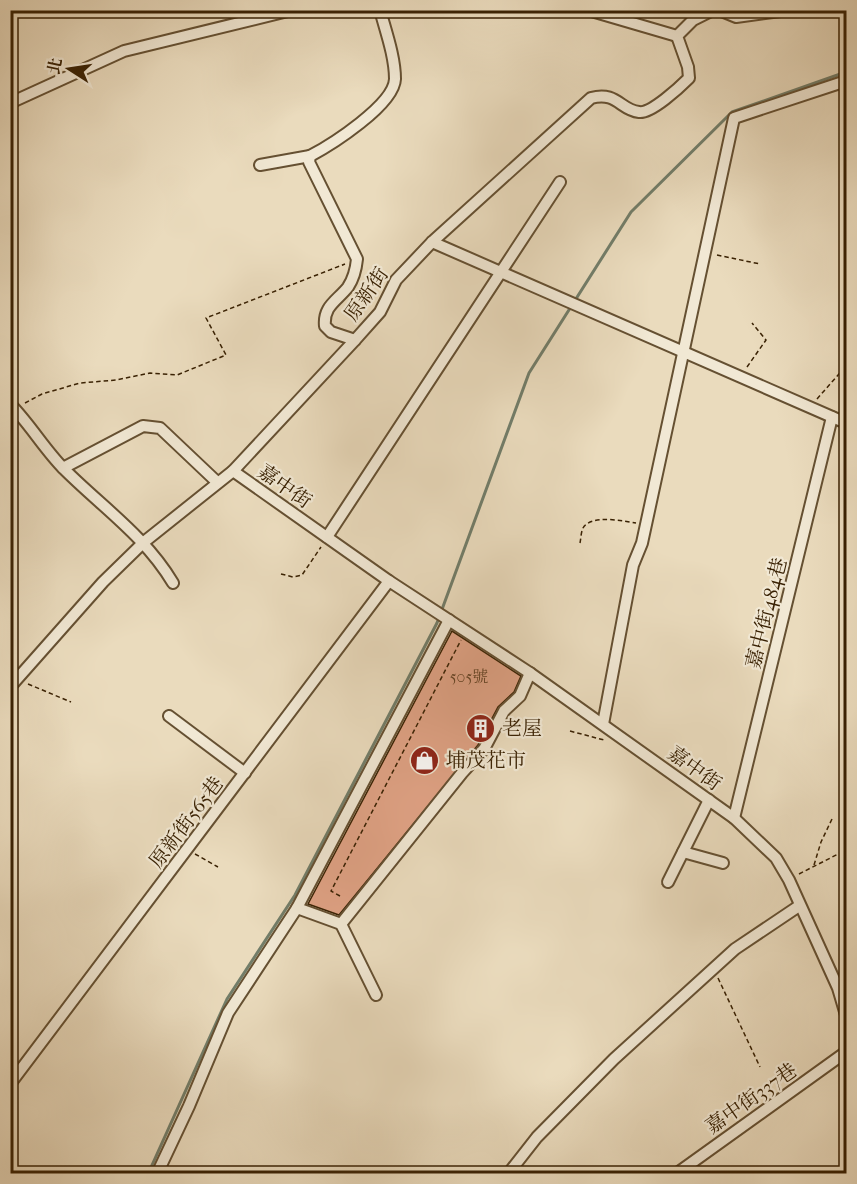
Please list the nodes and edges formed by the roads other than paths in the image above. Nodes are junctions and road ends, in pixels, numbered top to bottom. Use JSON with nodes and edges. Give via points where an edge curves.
{"nodes":[{"id":1,"x":292,"y":10,"type":"edge"},
{"id":2,"x":380,"y":10,"type":"edge"},
{"id":3,"x":588,"y":10,"type":"edge"},
{"id":4,"x":713,"y":10,"type":"edge"},
{"id":5,"x":719,"y":10,"type":"edge"},
{"id":6,"x":788,"y":10,"type":"edge"},
{"id":7,"x":842,"y":10,"type":"edge"},
{"id":8,"x":846,"y":14,"type":"edge"},
{"id":9,"x":677,"y":36,"type":"junction"},
{"id":10,"x":846,"y":81,"type":"edge"},
{"id":11,"x":10,"y":103,"type":"edge"},
{"id":12,"x":310,"y":156,"type":"junction"},
{"id":13,"x":260,"y":165,"type":"dead end"},
{"id":14,"x":560,"y":182,"type":"dead end"},
{"id":15,"x":432,"y":242,"type":"junction"},
{"id":16,"x":501,"y":272,"type":"junction"},
{"id":17,"x":355,"y":340,"type":"junction"},
{"id":18,"x":684,"y":354,"type":"junction"},
{"id":19,"x":12,"y":406,"type":"edge"},
{"id":20,"x":832,"y":417,"type":"junction"},
{"id":21,"x":846,"y":423,"type":"edge"},
{"id":22,"x":63,"y":468,"type":"junction"},
{"id":23,"x":233,"y":471,"type":"junction"},
{"id":24,"x":217,"y":482,"type":"junction"},
{"id":25,"x":327,"y":537,"type":"junction"},
{"id":26,"x":144,"y":542,"type":"junction"},
{"id":27,"x":389,"y":581,"type":"junction"},
{"id":28,"x":173,"y":583,"type":"dead end"},
{"id":29,"x":443,"y":616,"type":"junction"},
{"id":30,"x":530,"y":673,"type":"junction"},
{"id":31,"x":13,"y":684,"type":"edge"},
{"id":32,"x":169,"y":716,"type":"dead end"},
{"id":33,"x":603,"y":724,"type":"junction"},
{"id":34,"x":245,"y":773,"type":"junction"},
{"id":35,"x":710,"y":800,"type":"junction"},
{"id":36,"x":734,"y":818,"type":"junction"},
{"id":37,"x":683,"y":852,"type":"junction"},
{"id":38,"x":723,"y":863,"type":"dead end"},
{"id":39,"x":668,"y":882,"type":"dead end"},
{"id":40,"x":799,"y":906,"type":"junction"},
{"id":41,"x":297,"y":908,"type":"junction"},
{"id":42,"x":342,"y":924,"type":"junction"},
{"id":43,"x":376,"y":995,"type":"dead end"},
{"id":44,"x":846,"y":1015,"type":"edge"},
{"id":45,"x":846,"y":1052,"type":"edge"},
{"id":46,"x":10,"y":1084,"type":"edge"},
{"id":47,"x":158,"y":1173,"type":"edge"},
{"id":48,"x":508,"y":1173,"type":"edge"},
{"id":49,"x":676,"y":1173,"type":"edge"}],
"edges":[{"from":1,"to":11,"type":"street","via":[[124,51]]},
{"from":2,"to":12,"type":"street","via":[[395,81],[392,90],[337,142]]},
{"from":3,"to":9,"type":"street"},
{"from":4,"to":9,"type":"street","via":[[693,20]]},
{"from":5,"to":6,"type":"street","via":[[736,17]]},
{"from":7,"to":8,"type":"street"},
{"from":9,"to":15,"type":"street","name":"原新街","via":[[688,67],[689,78],[682,86],[642,112],[610,96],[591,98]]},
{"from":10,"to":18,"type":"street","via":[[734,118]]},
{"from":12,"to":13,"type":"street"},
{"from":12,"to":17,"type":"street","via":[[311,170],[357,259],[349,285],[329,306],[325,326]]},
{"from":14,"to":16,"type":"street"},
{"from":15,"to":16,"type":"street"},
{"from":15,"to":17,"type":"street","name":"原新街","via":[[396,280],[380,312]]},
{"from":16,"to":18,"type":"street"},
{"from":16,"to":25,"type":"street"},
{"from":17,"to":23,"type":"street","name":"原新街"},
{"from":18,"to":20,"type":"street"},
{"from":18,"to":33,"type":"street","via":[[646,525],[633,565]]},
{"from":19,"to":22,"type":"street"},
{"from":20,"to":21,"type":"street"},
{"from":20,"to":36,"type":"street","name":"嘉中街484巷"},
{"from":22,"to":24,"type":"street","via":[[143,426],[160,428]]},
{"from":22,"to":26,"type":"street"},
{"from":23,"to":24,"type":"street","name":"原新街"},
{"from":23,"to":25,"type":"street","name":"嘉中街"},
{"from":24,"to":26,"type":"street","name":"原新街"},
{"from":25,"to":27,"type":"street","name":"嘉中街"},
{"from":26,"to":28,"type":"street"},
{"from":26,"to":31,"type":"street","name":"原新街","via":[[103,582]]},
{"from":27,"to":29,"type":"street","name":"嘉中街"},
{"from":27,"to":34,"type":"street","name":"原新街565巷"},
{"from":29,"to":30,"type":"street","name":"嘉中街"},
{"from":29,"to":41,"type":"street"},
{"from":30,"to":33,"type":"street","name":"嘉中街"},
{"from":30,"to":42,"type":"street","via":[[520,696],[504,711],[484,749]]},
{"from":32,"to":34,"type":"street"},
{"from":33,"to":35,"type":"street","name":"嘉中街"},
{"from":34,"to":46,"type":"street","name":"原新街565巷"},
{"from":35,"to":36,"type":"street","name":"嘉中街"},
{"from":35,"to":37,"type":"street"},
{"from":36,"to":40,"type":"street","name":"嘉中街","via":[[776,858]]},
{"from":37,"to":38,"type":"street"},
{"from":37,"to":39,"type":"street"},
{"from":40,"to":44,"type":"street","name":"嘉中街","via":[[838,988]]},
{"from":40,"to":48,"type":"street","via":[[735,949],[614,1059],[537,1137]]},
{"from":41,"to":42,"type":"street"},
{"from":41,"to":47,"type":"street","via":[[228,1013]]},
{"from":42,"to":43,"type":"street"},
{"from":45,"to":49,"type":"street","name":"嘉中街337巷"}]}
